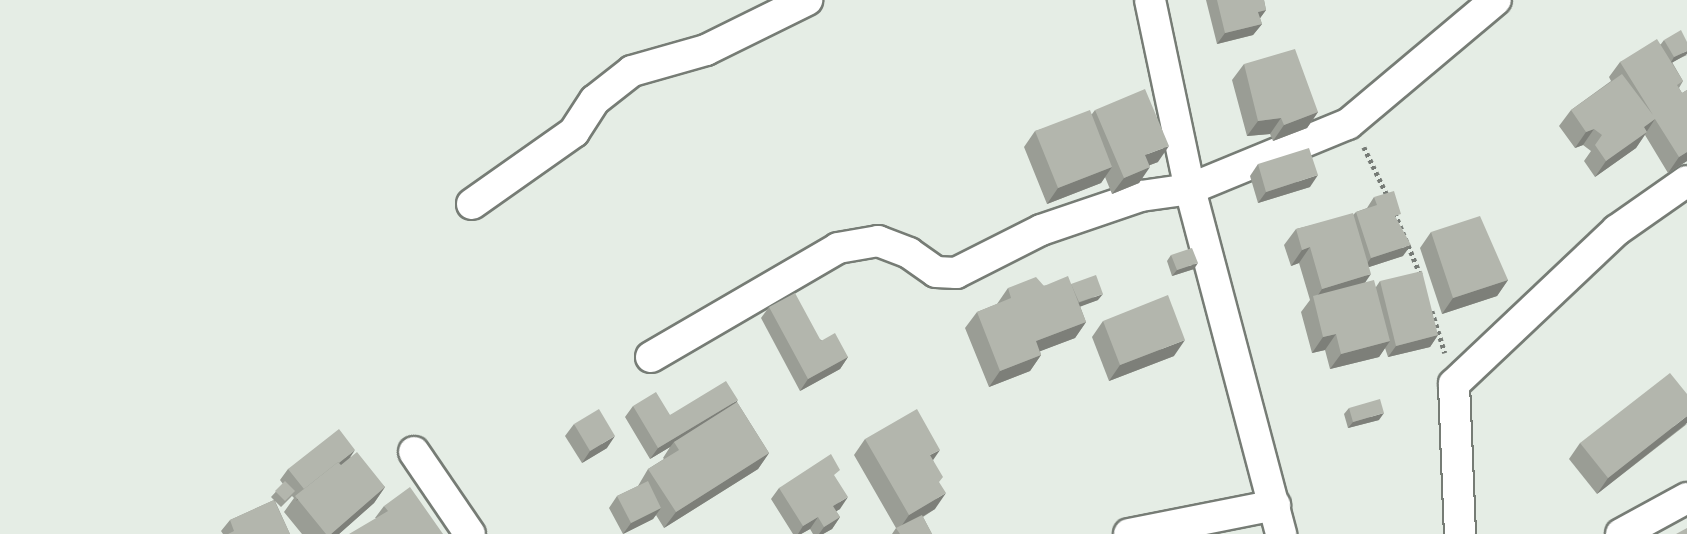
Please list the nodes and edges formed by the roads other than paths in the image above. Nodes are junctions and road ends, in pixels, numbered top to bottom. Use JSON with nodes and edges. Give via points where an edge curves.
{"nodes":[{"id":1,"x":807,"y":0,"type":"edge"},
{"id":2,"x":1150,"y":0,"type":"edge"},
{"id":3,"x":1496,"y":0,"type":"edge"},
{"id":4,"x":1687,"y":181,"type":"edge"},
{"id":5,"x":1190,"y":189,"type":"junction"},
{"id":6,"x":472,"y":204,"type":"dead end"},
{"id":7,"x":650,"y":357,"type":"dead end"},
{"id":8,"x":414,"y":452,"type":"dead end"},
{"id":9,"x":1687,"y":498,"type":"edge"},
{"id":10,"x":1278,"y":520,"type":"edge"},
{"id":11,"x":470,"y":534,"type":"edge"},
{"id":12,"x":1129,"y":534,"type":"edge"},
{"id":13,"x":1460,"y":534,"type":"edge"},
{"id":14,"x":1621,"y":534,"type":"edge"}],
"edges":[{"from":1,"to":6,"type":"street","via":[[706,50],[632,71],[595,100],[574,132]]},
{"from":2,"to":5,"type":"street"},
{"from":3,"to":5,"type":"street","via":[[1348,124]]},
{"from":4,"to":13,"type":"street","via":[[1617,230],[1454,384]]},
{"from":5,"to":7,"type":"street","via":[[1142,196],[1041,230],[957,273],[936,272],[909,253],[878,241],[838,248]]},
{"from":5,"to":10,"type":"street"},
{"from":8,"to":11,"type":"street"},
{"from":9,"to":14,"type":"street"},
{"from":10,"to":12,"type":"street"}]}
